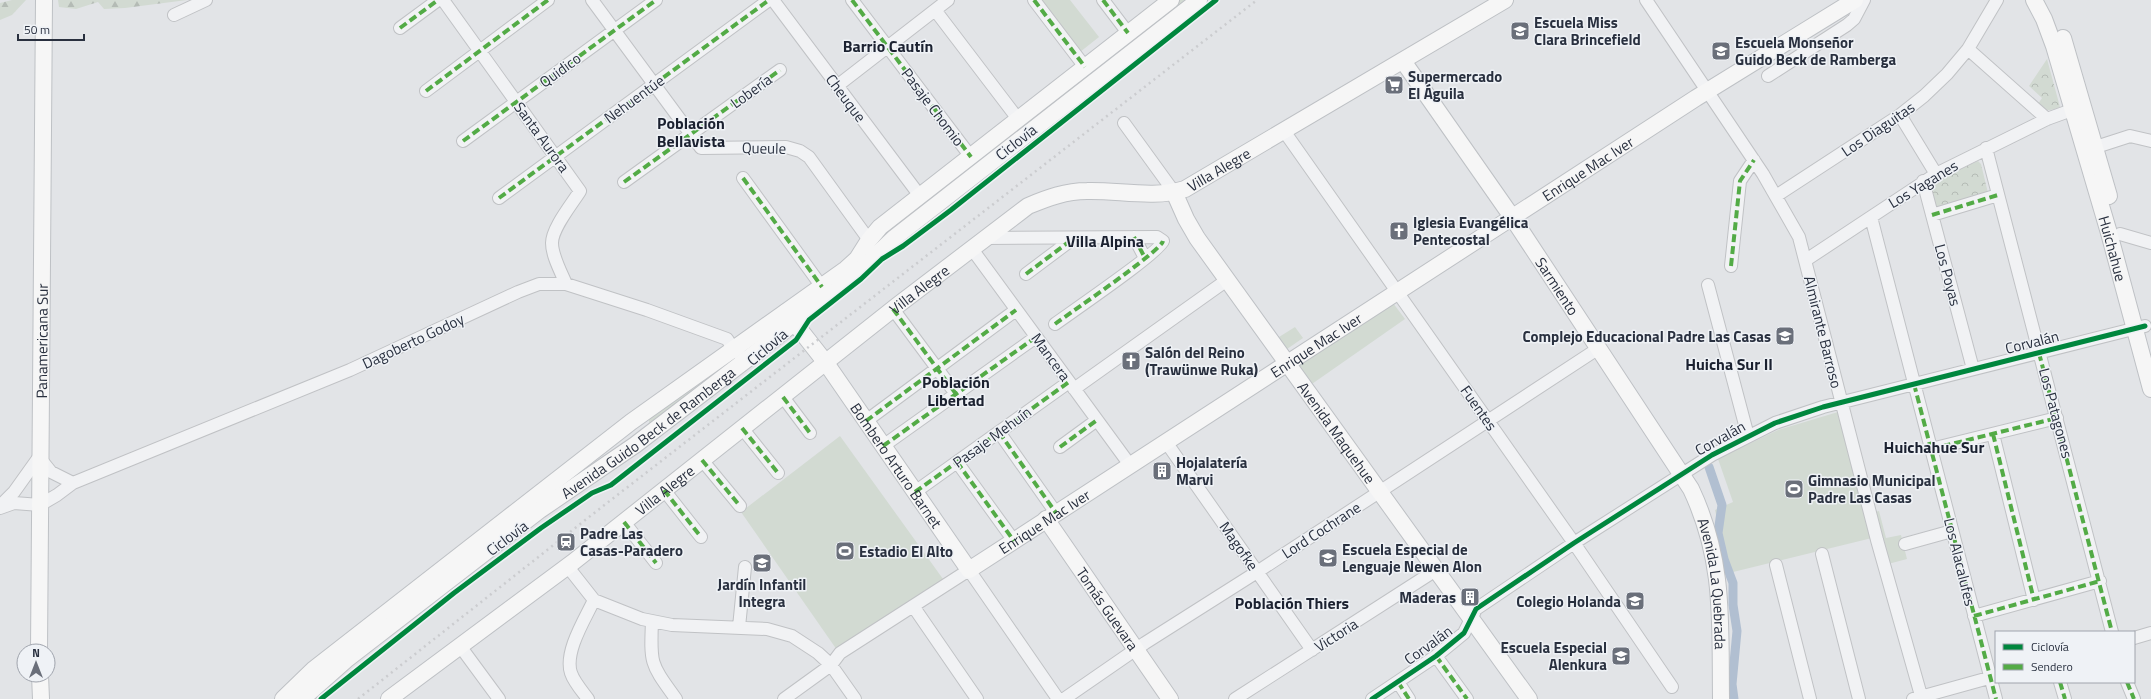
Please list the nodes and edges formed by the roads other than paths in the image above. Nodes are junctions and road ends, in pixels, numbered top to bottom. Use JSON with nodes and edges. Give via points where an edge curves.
{"nodes":[{"id":1,"x":44,"y":0,"type":"edge"},
{"id":2,"x":206,"y":0,"type":"edge"},
{"id":3,"x":438,"y":0,"type":"edge"},
{"id":4,"x":443,"y":0,"type":"edge"},
{"id":5,"x":548,"y":0,"type":"edge"},
{"id":6,"x":592,"y":0,"type":"edge"},
{"id":7,"x":656,"y":0,"type":"edge"},
{"id":8,"x":769,"y":0,"type":"edge"},
{"id":9,"x":772,"y":0,"type":"edge"},
{"id":10,"x":852,"y":0,"type":"edge"},
{"id":11,"x":948,"y":0,"type":"edge"},
{"id":12,"x":1034,"y":0,"type":"edge"},
{"id":13,"x":1103,"y":0,"type":"edge"},
{"id":14,"x":1171,"y":0,"type":"edge"},
{"id":15,"x":1199,"y":0,"type":"edge"},
{"id":16,"x":1506,"y":0,"type":"edge"},
{"id":17,"x":1646,"y":0,"type":"edge"},
{"id":18,"x":1855,"y":0,"type":"edge"},
{"id":19,"x":1864,"y":0,"type":"edge"},
{"id":20,"x":1997,"y":0,"type":"edge"},
{"id":21,"x":2034,"y":0,"type":"edge"},
{"id":22,"x":2047,"y":0,"type":"edge"},
{"id":23,"x":935,"y":10,"type":"junction"},
{"id":24,"x":174,"y":15,"type":"dead end"},
{"id":25,"x":400,"y":28,"type":"dead end"},
{"id":26,"x":614,"y":30,"type":"junction"},
{"id":27,"x":1128,"y":33,"type":"junction"},
{"id":28,"x":888,"y":47,"type":"junction"},
{"id":29,"x":1968,"y":49,"type":"junction"},
{"id":30,"x":480,"y":51,"type":"junction"},
{"id":31,"x":1403,"y":61,"type":"junction"},
{"id":32,"x":1085,"y":67,"type":"junction"},
{"id":33,"x":780,"y":70,"type":"dead end"},
{"id":34,"x":1768,"y":76,"type":"dead end"},
{"id":35,"x":1095,"y":80,"type":"junction"},
{"id":36,"x":654,"y":84,"type":"junction"},
{"id":37,"x":837,"y":86,"type":"junction"},
{"id":38,"x":426,"y":91,"type":"dead end"},
{"id":39,"x":1706,"y":91,"type":"junction"},
{"id":40,"x":516,"y":102,"type":"junction"},
{"id":41,"x":2078,"y":107,"type":"junction"},
{"id":42,"x":1900,"y":115,"type":"junction"},
{"id":43,"x":1018,"y":119,"type":"junction"},
{"id":44,"x":2047,"y":119,"type":"junction"},
{"id":45,"x":1124,"y":123,"type":"dead end"},
{"id":46,"x":1284,"y":131,"type":"junction"},
{"id":47,"x":691,"y":134,"type":"junction"},
{"id":48,"x":463,"y":141,"type":"dead end"},
{"id":49,"x":2151,"y":141,"type":"edge"},
{"id":50,"x":2096,"y":147,"type":"junction"},
{"id":51,"x":1986,"y":148,"type":"junction"},
{"id":52,"x":556,"y":157,"type":"junction"},
{"id":53,"x":971,"y":157,"type":"junction"},
{"id":54,"x":1754,"y":160,"type":"junction"},
{"id":55,"x":1936,"y":174,"type":"junction"},
{"id":56,"x":743,"y":178,"type":"dead end"},
{"id":57,"x":1923,"y":181,"type":"junction"},
{"id":58,"x":624,"y":182,"type":"dead end"},
{"id":59,"x":1174,"y":192,"type":"junction"},
{"id":60,"x":1998,"y":194,"type":"junction"},
{"id":61,"x":920,"y":196,"type":"junction"},
{"id":62,"x":1776,"y":196,"type":"junction"},
{"id":63,"x":499,"y":198,"type":"dead end"},
{"id":64,"x":930,"y":209,"type":"junction"},
{"id":65,"x":1932,"y":215,"type":"junction"},
{"id":66,"x":1871,"y":217,"type":"junction"},
{"id":67,"x":1512,"y":218,"type":"junction"},
{"id":68,"x":2120,"y":234,"type":"junction"},
{"id":69,"x":1134,"y":237,"type":"junction"},
{"id":70,"x":987,"y":238,"type":"junction"},
{"id":71,"x":1074,"y":238,"type":"junction"},
{"id":72,"x":869,"y":240,"type":"junction"},
{"id":73,"x":2151,"y":243,"type":"edge"},
{"id":74,"x":972,"y":249,"type":"junction"},
{"id":75,"x":1146,"y":258,"type":"junction"},
{"id":76,"x":1806,"y":260,"type":"junction"},
{"id":77,"x":1731,"y":266,"type":"dead end"},
{"id":78,"x":1026,"y":274,"type":"dead end"},
{"id":79,"x":1227,"y":280,"type":"junction"},
{"id":80,"x":566,"y":284,"type":"junction"},
{"id":81,"x":1708,"y":285,"type":"dead end"},
{"id":82,"x":822,"y":287,"type":"junction"},
{"id":83,"x":1396,"y":292,"type":"junction"},
{"id":84,"x":892,"y":309,"type":"junction"},
{"id":85,"x":1016,"y":310,"type":"junction"},
{"id":86,"x":790,"y":317,"type":"junction"},
{"id":87,"x":1055,"y":324,"type":"dead end"},
{"id":88,"x":2140,"y":327,"type":"junction"},
{"id":89,"x":1036,"y":337,"type":"junction"},
{"id":90,"x":730,"y":345,"type":"junction"},
{"id":91,"x":1599,"y":348,"type":"junction"},
{"id":92,"x":2151,"y":350,"type":"edge"},
{"id":93,"x":2039,"y":353,"type":"junction"},
{"id":94,"x":752,"y":355,"type":"junction"},
{"id":95,"x":826,"y":363,"type":"junction"},
{"id":96,"x":1287,"y":363,"type":"junction"},
{"id":97,"x":937,"y":369,"type":"junction"},
{"id":98,"x":1974,"y":369,"type":"junction"},
{"id":99,"x":1914,"y":384,"type":"junction"},
{"id":100,"x":1071,"y":385,"type":"junction"},
{"id":101,"x":2151,"y":389,"type":"edge"},
{"id":102,"x":956,"y":394,"type":"junction"},
{"id":103,"x":783,"y":396,"type":"junction"},
{"id":104,"x":1840,"y":402,"type":"junction"},
{"id":105,"x":2057,"y":418,"type":"junction"},
{"id":106,"x":1097,"y":420,"type":"junction"},
{"id":107,"x":866,"y":421,"type":"junction"},
{"id":108,"x":1488,"y":421,"type":"junction"},
{"id":109,"x":631,"y":422,"type":"junction"},
{"id":110,"x":742,"y":428,"type":"junction"},
{"id":111,"x":999,"y":432,"type":"junction"},
{"id":112,"x":810,"y":434,"type":"dead end"},
{"id":113,"x":1993,"y":434,"type":"junction"},
{"id":114,"x":1748,"y":436,"type":"junction"},
{"id":115,"x":644,"y":439,"type":"junction"},
{"id":116,"x":1166,"y":442,"type":"junction"},
{"id":117,"x":883,"y":446,"type":"junction"},
{"id":118,"x":1060,"y":447,"type":"dead end"},
{"id":119,"x":1931,"y":449,"type":"junction"},
{"id":120,"x":39,"y":457,"type":"junction"},
{"id":121,"x":702,"y":460,"type":"junction"},
{"id":122,"x":957,"y":462,"type":"junction"},
{"id":123,"x":1130,"y":465,"type":"junction"},
{"id":124,"x":778,"y":473,"type":"dead end"},
{"id":125,"x":1682,"y":474,"type":"junction"},
{"id":126,"x":73,"y":483,"type":"junction"},
{"id":127,"x":664,"y":490,"type":"junction"},
{"id":128,"x":1381,"y":491,"type":"junction"},
{"id":129,"x":915,"y":492,"type":"junction"},
{"id":130,"x":40,"y":505,"type":"junction"},
{"id":131,"x":740,"y":506,"type":"dead end"},
{"id":132,"x":0,"y":507,"type":"edge"},
{"id":133,"x":1051,"y":516,"type":"junction"},
{"id":134,"x":624,"y":522,"type":"junction"},
{"id":135,"x":1952,"y":531,"type":"junction"},
{"id":136,"x":701,"y":537,"type":"dead end"},
{"id":137,"x":1014,"y":541,"type":"junction"},
{"id":138,"x":1574,"y":543,"type":"junction"},
{"id":139,"x":1905,"y":544,"type":"dead end"},
{"id":140,"x":1822,"y":554,"type":"dead end"},
{"id":141,"x":656,"y":564,"type":"dead end"},
{"id":142,"x":1776,"y":565,"type":"dead end"},
{"id":143,"x":568,"y":567,"type":"junction"},
{"id":144,"x":745,"y":567,"type":"dead end"},
{"id":145,"x":969,"y":570,"type":"junction"},
{"id":146,"x":1436,"y":570,"type":"junction"},
{"id":147,"x":1257,"y":572,"type":"junction"},
{"id":148,"x":2100,"y":581,"type":"junction"},
{"id":149,"x":594,"y":600,"type":"junction"},
{"id":150,"x":2034,"y":600,"type":"junction"},
{"id":151,"x":913,"y":606,"type":"junction"},
{"id":152,"x":1974,"y":616,"type":"junction"},
{"id":153,"x":1471,"y":619,"type":"junction"},
{"id":154,"x":652,"y":622,"type":"junction"},
{"id":155,"x":739,"y":627,"type":"junction"},
{"id":156,"x":2112,"y":631,"type":"edge"},
{"id":157,"x":2151,"y":633,"type":"edge"},
{"id":158,"x":2135,"y":638,"type":"edge"},
{"id":159,"x":39,"y":643,"type":"edge"},
{"id":160,"x":460,"y":646,"type":"junction"},
{"id":161,"x":1135,"y":649,"type":"junction"},
{"id":162,"x":1312,"y":650,"type":"junction"},
{"id":163,"x":1436,"y":656,"type":"junction"},
{"id":164,"x":832,"y":665,"type":"junction"},
{"id":165,"x":1993,"y":677,"type":"edge"},
{"id":166,"x":1398,"y":682,"type":"junction"},
{"id":167,"x":38,"y":683,"type":"edge"},
{"id":168,"x":40,"y":683,"type":"edge"},
{"id":169,"x":2060,"y":683,"type":"edge"},
{"id":170,"x":2127,"y":683,"type":"edge"},
{"id":171,"x":1672,"y":687,"type":"dead end"},
{"id":172,"x":1919,"y":698,"type":"edge"},
{"id":173,"x":37,"y":699,"type":"edge"},
{"id":174,"x":41,"y":699,"type":"edge"},
{"id":175,"x":282,"y":699,"type":"edge"},
{"id":176,"x":302,"y":699,"type":"edge"},
{"id":177,"x":390,"y":699,"type":"edge"},
{"id":178,"x":498,"y":699,"type":"edge"},
{"id":179,"x":588,"y":699,"type":"edge"},
{"id":180,"x":676,"y":699,"type":"edge"},
{"id":181,"x":784,"y":699,"type":"edge"},
{"id":182,"x":856,"y":699,"type":"edge"},
{"id":183,"x":977,"y":699,"type":"edge"},
{"id":184,"x":1058,"y":699,"type":"edge"},
{"id":185,"x":1064,"y":699,"type":"edge"},
{"id":186,"x":1170,"y":699,"type":"edge"},
{"id":187,"x":1234,"y":699,"type":"edge"},
{"id":188,"x":1372,"y":699,"type":"edge"},
{"id":189,"x":1410,"y":699,"type":"edge"},
{"id":190,"x":1467,"y":699,"type":"edge"},
{"id":191,"x":1529,"y":699,"type":"edge"},
{"id":192,"x":1721,"y":699,"type":"edge"},
{"id":193,"x":1810,"y":699,"type":"edge"},
{"id":194,"x":1859,"y":699,"type":"edge"},
{"id":195,"x":1996,"y":699,"type":"edge"},
{"id":196,"x":2065,"y":699,"type":"edge"},
{"id":197,"x":2134,"y":699,"type":"edge"}],
"edges":[{"from":1,"to":120,"type":"main road","name":"Panamericana Sur"},
{"from":2,"to":24,"type":"street"},
{"from":3,"to":25,"type":"street"},
{"from":4,"to":30,"type":"street","name":"Santa Aurora"},
{"from":5,"to":30,"type":"street"},
{"from":6,"to":26,"type":"street","name":"Queule"},
{"from":7,"to":26,"type":"street","name":"Quidico"},
{"from":8,"to":36,"type":"street","name":"Nehuentúe"},
{"from":9,"to":37,"type":"street","name":"Cheuque"},
{"from":10,"to":28,"type":"street","name":"Pasaje Chomio"},
{"from":11,"to":23,"type":"street"},
{"from":12,"to":32,"type":"street"},
{"from":13,"to":27,"type":"street"},
{"from":14,"to":27,"type":"main road","name":"Avenida Guido Beck de Ramberga"},
{"from":15,"to":35,"type":"main road","name":"Avenida Guido Beck de Ramberga"},
{"from":16,"to":31,"type":"main road","name":"Villa Alegre"},
{"from":17,"to":39,"type":"street","name":"Almirante Barroso"},
{"from":18,"to":39,"type":"main road","name":"Enrique Mac Iver"},
{"from":19,"to":34,"type":"street","via":[[1854,19],[1847,25]]},
{"from":20,"to":29,"type":"street","name":"Los Diaguitas"},
{"from":21,"to":41,"type":"main road","name":"Huichahue","via":[[2051,35]]},
{"from":22,"to":41,"type":"main road","name":"Huichahue","via":[[2065,42]]},
{"from":23,"to":28,"type":"street"},
{"from":23,"to":43,"type":"street"},
{"from":26,"to":36,"type":"street","name":"Queule"},
{"from":26,"to":40,"type":"street","name":"Quidico"},
{"from":27,"to":32,"type":"main road","name":"Avenida Guido Beck de Ramberga"},
{"from":28,"to":37,"type":"street"},
{"from":28,"to":53,"type":"street","name":"Pasaje Chomio"},
{"from":29,"to":42,"type":"street","name":"Los Diaguitas","via":[[1935,86]]},
{"from":29,"to":44,"type":"street"},
{"from":30,"to":38,"type":"street"},
{"from":30,"to":40,"type":"street","name":"Santa Aurora"},
{"from":31,"to":46,"type":"main road","name":"Villa Alegre"},
{"from":31,"to":67,"type":"main road","name":"Sarmiento"},
{"from":32,"to":35,"type":"main road"},
{"from":32,"to":43,"type":"main road","name":"Avenida Guido Beck de Ramberga"},
{"from":33,"to":47,"type":"street","name":"Lobería"},
{"from":35,"to":64,"type":"main road","name":"Avenida Guido Beck de Ramberga"},
{"from":36,"to":47,"type":"street","name":"Queule"},
{"from":36,"to":52,"type":"street","name":"Nehuentúe"},
{"from":37,"to":61,"type":"street","name":"Cheuque"},
{"from":39,"to":54,"type":"street","name":"Almirante Barroso"},
{"from":39,"to":67,"type":"main road","name":"Enrique Mac Iver"},
{"from":40,"to":48,"type":"street","name":"Quidico"},
{"from":40,"to":52,"type":"street","name":"Santa Aurora"},
{"from":41,"to":44,"type":"street"},
{"from":41,"to":50,"type":"main road","name":"Huichahue"},
{"from":41,"to":88,"type":"main road","name":"Huichahue","via":[[2109,233]]},
{"from":42,"to":55,"type":"street"},
{"from":42,"to":62,"type":"street","name":"Los Diaguitas"},
{"from":43,"to":53,"type":"main road","name":"Avenida Guido Beck de Ramberga"},
{"from":44,"to":51,"type":"street","name":"Los Yaganes"},
{"from":45,"to":59,"type":"street","name":"Avenida Maquehue"},
{"from":46,"to":59,"type":"main road","name":"Villa Alegre","via":[[1191,186]]},
{"from":46,"to":83,"type":"street","name":"Fuentes"},
{"from":47,"to":58,"type":"street","name":"Lobería"},
{"from":47,"to":72,"type":"street","name":"Queule","via":[[700,148],[786,147],[800,151],[809,157]]},
{"from":49,"to":50,"type":"street","via":[[2130,136]]},
{"from":50,"to":68,"type":"main road","name":"Huichahue"},
{"from":51,"to":55,"type":"street","name":"Los Yaganes"},
{"from":51,"to":60,"type":"street","name":"Los Patagones"},
{"from":52,"to":63,"type":"street","name":"Nehuentúe"},
{"from":52,"to":80,"type":"street","name":"Santa Aurora","via":[[580,191],[554,233],[552,242]]},
{"from":53,"to":61,"type":"main road","name":"Avenida Guido Beck de Ramberga"},
{"from":54,"to":62,"type":"street","name":"Almirante Barroso"},
{"from":54,"to":77,"type":"street","via":[[1740,181]]},
{"from":55,"to":57,"type":"street","name":"Los Yaganes"},
{"from":56,"to":82,"type":"street"},
{"from":57,"to":65,"type":"street","name":"Los Poyas"},
{"from":57,"to":66,"type":"street","name":"Los Yaganes"},
{"from":59,"to":70,"type":"main road","name":"Villa Alegre","via":[[1150,194],[1087,191],[1063,194],[1028,206]]},
{"from":59,"to":79,"type":"main road","name":"Avenida Maquehue","via":[[1191,228]]},
{"from":60,"to":65,"type":"street","name":"Los Yaganes"},
{"from":60,"to":93,"type":"street","name":"Los Patagones"},
{"from":61,"to":64,"type":"main road"},
{"from":61,"to":72,"type":"main road","name":"Avenida Guido Beck de Ramberga","via":[[880,227]]},
{"from":62,"to":76,"type":"street","name":"Almirante Barroso","via":[[1796,229]]},
{"from":64,"to":86,"type":"main road","name":"Avenida Guido Beck de Ramberga","via":[[894,238],[849,281]]},
{"from":65,"to":98,"type":"street","name":"Los Poyas"},
{"from":66,"to":76,"type":"street","name":"Los Yaganes"},
{"from":66,"to":99,"type":"street","name":"Los Alacalufes"},
{"from":67,"to":83,"type":"main road","name":"Enrique Mac Iver"},
{"from":67,"to":91,"type":"main road","name":"Sarmiento"},
{"from":68,"to":73,"type":"street"},
{"from":68,"to":88,"type":"main road","name":"Huichahue"},
{"from":69,"to":71,"type":"street"},
{"from":69,"to":75,"type":"street"},
{"from":69,"to":75,"type":"street","via":[[1157,237],[1162,241]]},
{"from":70,"to":71,"type":"street"},
{"from":70,"to":74,"type":"main road","name":"Villa Alegre"},
{"from":71,"to":78,"type":"street"},
{"from":72,"to":82,"type":"main road","name":"Avenida Guido Beck de Ramberga","via":[[851,265]]},
{"from":74,"to":84,"type":"main road","name":"Villa Alegre"},
{"from":74,"to":85,"type":"street","name":"Mancera"},
{"from":75,"to":87,"type":"street"},
{"from":76,"to":104,"type":"street","name":"Almirante Barroso"},
{"from":79,"to":96,"type":"main road","name":"Avenida Maquehue"},
{"from":79,"to":100,"type":"street","name":"Pasaje Mehuín"},
{"from":80,"to":90,"type":"street","name":"Dagoberto Godoy","via":[[647,310]]},
{"from":80,"to":126,"type":"street","name":"Dagoberto Godoy","via":[[539,284],[518,292],[350,370]]},
{"from":81,"to":114,"type":"street"},
{"from":82,"to":86,"type":"main road","name":"Avenida Guido Beck de Ramberga"},
{"from":83,"to":96,"type":"main road","name":"Enrique Mac Iver"},
{"from":83,"to":108,"type":"street","name":"Fuentes"},
{"from":84,"to":95,"type":"main road","name":"Villa Alegre"},
{"from":84,"to":97,"type":"street"},
{"from":85,"to":89,"type":"street","name":"Mancera"},
{"from":85,"to":97,"type":"street"},
{"from":86,"to":90,"type":"main road","name":"Avenida Guido Beck de Ramberga"},
{"from":86,"to":94,"type":"main road","name":"Avenida Guido Beck de Ramberga"},
{"from":86,"to":95,"type":"main road","name":"Bombero Arturo Barnet"},
{"from":88,"to":92,"type":"main road","name":"Huichahue"},
{"from":88,"to":93,"type":"street","name":"Corvalán"},
{"from":88,"to":101,"type":"main road","name":"Huichahue"},
{"from":89,"to":100,"type":"street","name":"Mancera"},
{"from":89,"to":102,"type":"street"},
{"from":90,"to":94,"type":"street","name":"Dagoberto Godoy","via":[[740,355]]},
{"from":90,"to":109,"type":"main road","name":"Avenida Guido Beck de Ramberga","via":[[716,362]]},
{"from":91,"to":108,"type":"street","name":"Lord Cochrane"},
{"from":91,"to":125,"type":"main road","name":"Sarmiento"},
{"from":93,"to":98,"type":"street","name":"Corvalán"},
{"from":93,"to":105,"type":"street","name":"Los Patagones"},
{"from":94,"to":115,"type":"main road","name":"Avenida Guido Beck de Ramberga"},
{"from":95,"to":103,"type":"main road","name":"Villa Alegre"},
{"from":95,"to":107,"type":"main road","name":"Bombero Arturo Barnet"},
{"from":96,"to":116,"type":"main road","name":"Enrique Mac Iver"},
{"from":96,"to":128,"type":"main road","name":"Avenida Maquehue"},
{"from":97,"to":102,"type":"street"},
{"from":97,"to":107,"type":"street"},
{"from":98,"to":99,"type":"street","name":"Corvalán"},
{"from":99,"to":104,"type":"street","name":"Corvalán"},
{"from":99,"to":119,"type":"street","name":"Los Alacalufes"},
{"from":100,"to":106,"type":"street","name":"Mancera"},
{"from":100,"to":111,"type":"street","name":"Pasaje Mehuín"},
{"from":102,"to":117,"type":"street"},
{"from":103,"to":110,"type":"main road","name":"Villa Alegre"},
{"from":103,"to":112,"type":"street"},
{"from":104,"to":114,"type":"street","name":"Corvalán","via":[[1788,418]]},
{"from":104,"to":172,"type":"street","name":"Almirante Barroso"},
{"from":105,"to":113,"type":"street"},
{"from":105,"to":148,"type":"street","name":"Los Patagones"},
{"from":106,"to":118,"type":"street"},
{"from":106,"to":123,"type":"street","name":"Mancera"},
{"from":107,"to":117,"type":"main road","name":"Bombero Arturo Barnet"},
{"from":108,"to":128,"type":"street","name":"Lord Cochrane"},
{"from":108,"to":138,"type":"street","name":"Fuentes"},
{"from":109,"to":115,"type":"main road"},
{"from":109,"to":175,"type":"main road","name":"Avenida Guido Beck de Ramberga","via":[[314,669]]},
{"from":110,"to":121,"type":"main road","name":"Villa Alegre"},
{"from":110,"to":124,"type":"street"},
{"from":111,"to":122,"type":"street","name":"Pasaje Mehuín"},
{"from":111,"to":133,"type":"street"},
{"from":113,"to":119,"type":"street"},
{"from":113,"to":150,"type":"street"},
{"from":114,"to":125,"type":"street","name":"Corvalán"},
{"from":115,"to":176,"type":"main road","name":"Avenida Guido Beck de Ramberga","via":[[540,510],[346,660]]},
{"from":116,"to":123,"type":"main road","name":"Enrique Mac Iver"},
{"from":116,"to":147,"type":"street","name":"Magofke"},
{"from":117,"to":129,"type":"main road","name":"Bombero Arturo Barnet"},
{"from":119,"to":135,"type":"street","name":"Los Alacalufes"},
{"from":120,"to":126,"type":"street","via":[[51,472]]},
{"from":120,"to":130,"type":"main road","name":"Panamericana Sur"},
{"from":120,"to":132,"type":"street"},
{"from":121,"to":127,"type":"main road","name":"Villa Alegre"},
{"from":121,"to":131,"type":"street"},
{"from":122,"to":129,"type":"street","name":"Pasaje Mehuín"},
{"from":122,"to":137,"type":"street"},
{"from":123,"to":133,"type":"main road","name":"Enrique Mac Iver"},
{"from":125,"to":138,"type":"street","name":"Corvalán"},
{"from":125,"to":192,"type":"main road","name":"Avenida La Quebrada","via":[[1705,521],[1716,568]]},
{"from":126,"to":130,"type":"street","name":"Dagoberto Godoy"},
{"from":127,"to":134,"type":"main road","name":"Villa Alegre"},
{"from":127,"to":136,"type":"street"},
{"from":128,"to":146,"type":"main road","name":"Avenida Maquehue"},
{"from":128,"to":147,"type":"street","name":"Lord Cochrane"},
{"from":129,"to":145,"type":"main road","name":"Bombero Arturo Barnet"},
{"from":130,"to":132,"type":"street","via":[[14,503]]},
{"from":130,"to":159,"type":"main road","name":"Panamericana Sur"},
{"from":133,"to":137,"type":"main road","name":"Enrique Mac Iver"},
{"from":133,"to":161,"type":"main road","name":"Tomás Guevara"},
{"from":134,"to":141,"type":"street"},
{"from":134,"to":143,"type":"main road","name":"Villa Alegre"},
{"from":135,"to":139,"type":"street"},
{"from":135,"to":152,"type":"street","name":"Los Alacalufes"},
{"from":137,"to":145,"type":"main road","name":"Enrique Mac Iver"},
{"from":138,"to":153,"type":"street","name":"Corvalán","via":[[1476,609]]},
{"from":138,"to":171,"type":"street","name":"Fuentes"},
{"from":140,"to":194,"type":"street"},
{"from":142,"to":193,"type":"street"},
{"from":143,"to":149,"type":"street"},
{"from":143,"to":160,"type":"main road","name":"Villa Alegre"},
{"from":144,"to":155,"type":"street"},
{"from":145,"to":151,"type":"street","name":"Enrique Mac Iver"},
{"from":145,"to":184,"type":"street","name":"Bombero Arturo Barnet"},
{"from":146,"to":153,"type":"main road","name":"Avenida Maquehue"},
{"from":146,"to":162,"type":"street","name":"Victoria"},
{"from":147,"to":161,"type":"street","name":"Lord Cochrane"},
{"from":147,"to":162,"type":"street","name":"Magofke"},
{"from":148,"to":150,"type":"street"},
{"from":148,"to":156,"type":"street","name":"Los Patagones"},
{"from":149,"to":154,"type":"street"},
{"from":149,"to":179,"type":"street","via":[[569,660],[573,678]]},
{"from":150,"to":152,"type":"street"},
{"from":151,"to":164,"type":"street","name":"Enrique Mac Iver","via":[[840,653]]},
{"from":151,"to":183,"type":"street"},
{"from":152,"to":165,"type":"street","name":"Los Alacalufes"},
{"from":153,"to":163,"type":"street","name":"Corvalán","via":[[1464,633]]},
{"from":153,"to":191,"type":"main road","name":"Avenida Maquehue"},
{"from":154,"to":155,"type":"street"},
{"from":154,"to":180,"type":"street","via":[[654,669]]},
{"from":155,"to":164,"type":"street","via":[[767,629],[792,636]]},
{"from":157,"to":158,"type":"street"},
{"from":160,"to":177,"type":"main road","name":"Villa Alegre"},
{"from":160,"to":178,"type":"street"},
{"from":161,"to":185,"type":"street","name":"Lord Cochrane"},
{"from":161,"to":186,"type":"main road","name":"Tomás Guevara"},
{"from":162,"to":187,"type":"street","name":"Victoria"},
{"from":163,"to":166,"type":"street","name":"Corvalán"},
{"from":163,"to":190,"type":"street"},
{"from":164,"to":181,"type":"street","name":"Enrique Mac Iver"},
{"from":164,"to":182,"type":"street"},
{"from":165,"to":172,"type":"street"},
{"from":165,"to":195,"type":"street","name":"Los Alacalufes"},
{"from":166,"to":188,"type":"street","name":"Corvalán"},
{"from":166,"to":189,"type":"street"},
{"from":167,"to":173,"type":"main road"},
{"from":168,"to":174,"type":"main road"},
{"from":169,"to":196,"type":"street"},
{"from":170,"to":197,"type":"street"}]}
